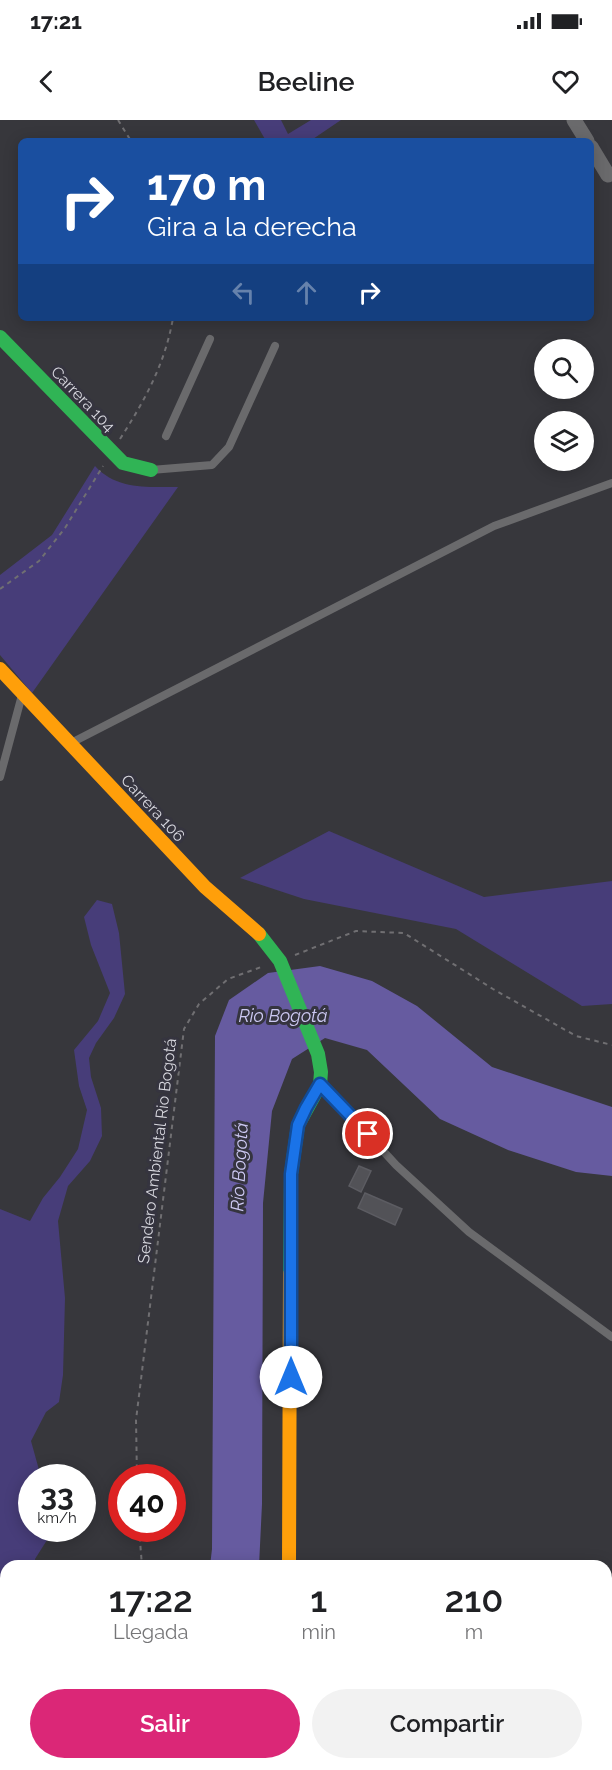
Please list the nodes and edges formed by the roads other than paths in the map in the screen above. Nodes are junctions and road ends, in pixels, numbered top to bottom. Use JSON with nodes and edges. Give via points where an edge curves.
{"nodes":[{"id":1,"x":574,"y":120,"type":"edge"},
{"id":2,"x":585,"y":138,"type":"edge"},
{"id":3,"x":594,"y":152,"type":"edge"},
{"id":4,"x":608,"y":175,"type":"dead end"},
{"id":5,"x":0,"y":337,"type":"edge"},
{"id":6,"x":210,"y":339,"type":"dead end"},
{"id":7,"x":274,"y":346,"type":"dead end"},
{"id":8,"x":166,"y":436,"type":"dead end"},
{"id":9,"x":151,"y":471,"type":"joint"},
{"id":10,"x":612,"y":483,"type":"edge"},
{"id":11,"x":0,"y":669,"type":"edge"},
{"id":12,"x":22,"y":693,"type":"junction"},
{"id":13,"x":70,"y":744,"type":"junction"},
{"id":14,"x":0,"y":777,"type":"edge"},
{"id":15,"x":320,"y":1084,"type":"junction"},
{"id":16,"x":612,"y":1337,"type":"edge"},
{"id":17,"x":289,"y":1560,"type":"edge"}],
"edges":[{"from":1,"to":2,"type":"street"},
{"from":3,"to":4,"type":"street"},
{"from":5,"to":9,"type":"street","name":"Carrera 104","via":[[123,463]]},
{"from":6,"to":8,"type":"lane"},
{"from":7,"to":9,"type":"lane","via":[[229,447],[212,465]]},
{"from":10,"to":13,"type":"lane","via":[[494,526]]},
{"from":11,"to":12,"type":"street","name":"Carrera 106"},
{"from":12,"to":13,"type":"street","name":"Carrera 106"},
{"from":12,"to":14,"type":"lane"},
{"from":13,"to":15,"type":"street","name":"Carrera 106","via":[[205,887],[261,936],[281,964],[318,1054]]},
{"from":15,"to":16,"type":"lane","via":[[396,1165],[469,1232]]},
{"from":15,"to":17,"type":"street","via":[[298,1125],[291,1174]]}]}
